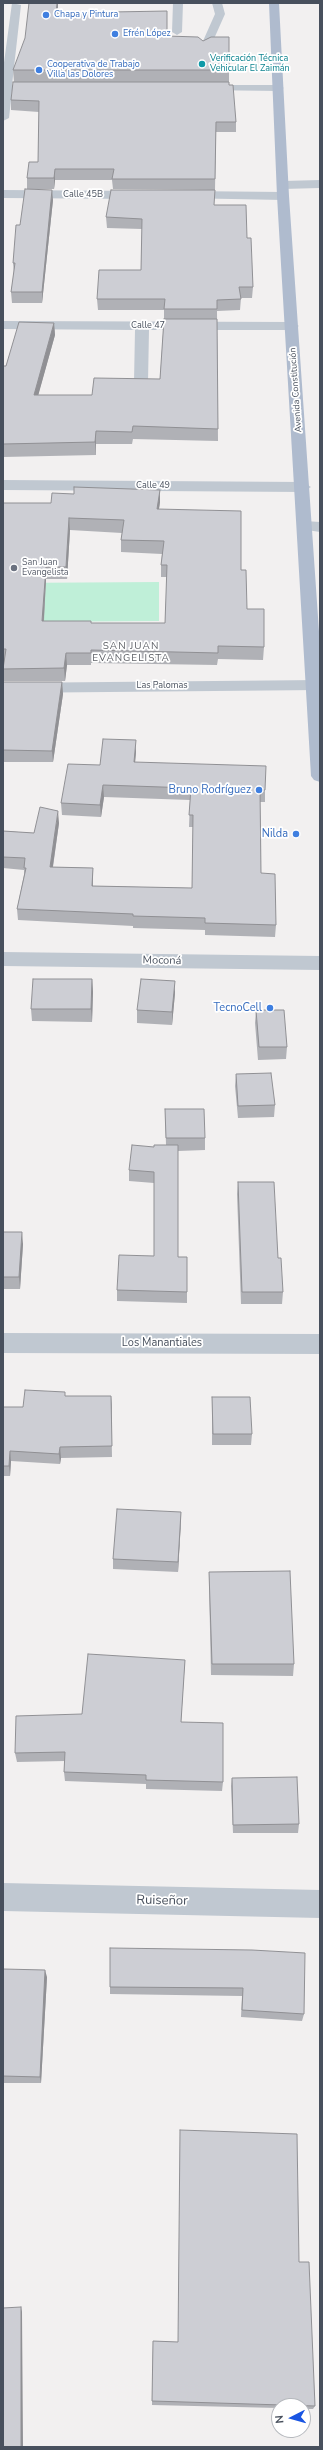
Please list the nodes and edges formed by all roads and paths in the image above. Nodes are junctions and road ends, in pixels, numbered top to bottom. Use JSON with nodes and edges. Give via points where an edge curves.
{"nodes":[{"id":1,"x":178,"y":3,"type":"edge"},
{"id":2,"x":217,"y":3,"type":"edge"},
{"id":3,"x":274,"y":3,"type":"edge"},
{"id":4,"x":20,"y":4,"type":"edge"},
{"id":5,"x":3,"y":6,"type":"edge"},
{"id":6,"x":177,"y":32,"type":"dead end"},
{"id":7,"x":204,"y":50,"type":"edge"},
{"id":8,"x":201,"y":85,"type":"edge"},
{"id":9,"x":5,"y":88,"type":"edge"},
{"id":10,"x":55,"y":88,"type":"edge"},
{"id":11,"x":278,"y":88,"type":"junction"},
{"id":12,"x":3,"y":118,"type":"edge"},
{"id":13,"x":320,"y":184,"type":"edge"},
{"id":14,"x":283,"y":190,"type":"junction"},
{"id":15,"x":3,"y":194,"type":"edge"},
{"id":16,"x":151,"y":195,"type":"edge"},
{"id":17,"x":174,"y":195,"type":"edge"},
{"id":18,"x":3,"y":325,"type":"edge"},
{"id":19,"x":142,"y":326,"type":"junction"},
{"id":20,"x":292,"y":326,"type":"junction"},
{"id":21,"x":141,"y":382,"type":"edge"},
{"id":22,"x":3,"y":485,"type":"edge"},
{"id":23,"x":303,"y":487,"type":"junction"},
{"id":24,"x":312,"y":526,"type":"edge"},
{"id":25,"x":317,"y":685,"type":"edge"},
{"id":26,"x":3,"y":688,"type":"edge"},
{"id":27,"x":320,"y":776,"type":"edge"},
{"id":28,"x":3,"y":959,"type":"edge"},
{"id":29,"x":320,"y":963,"type":"edge"},
{"id":30,"x":3,"y":1343,"type":"edge"},
{"id":31,"x":320,"y":1344,"type":"edge"},
{"id":32,"x":3,"y":1897,"type":"edge"},
{"id":33,"x":320,"y":1904,"type":"edge"}],
"edges":[{"from":1,"to":6,"type":"street"},
{"from":2,"to":7,"type":"street","via":[[220,14]]},
{"from":3,"to":11,"type":"main road","name":"Avenida Constitución"},
{"from":4,"to":5,"type":"street"},
{"from":4,"to":9,"type":"street"},
{"from":8,"to":11,"type":"street"},
{"from":9,"to":10,"type":"street"},
{"from":9,"to":12,"type":"street"},
{"from":11,"to":14,"type":"main road","name":"Avenida Constitución"},
{"from":13,"to":14,"type":"street"},
{"from":14,"to":17,"type":"street"},
{"from":14,"to":20,"type":"main road","name":"Avenida Constitución"},
{"from":15,"to":16,"type":"street","name":"Calle 45B"},
{"from":18,"to":19,"type":"street","name":"Calle 47"},
{"from":19,"to":20,"type":"street","name":"Calle 47"},
{"from":19,"to":21,"type":"street"},
{"from":20,"to":23,"type":"main road","name":"Avenida Constitución"},
{"from":22,"to":23,"type":"street","name":"Calle 49"},
{"from":23,"to":24,"type":"main road","name":"Avenida Constitución"},
{"from":24,"to":25,"type":"main road","name":"Avenida Constitución"},
{"from":25,"to":26,"type":"street","name":"Las Palomas"},
{"from":25,"to":27,"type":"main road","name":"Avenida Constitución"},
{"from":28,"to":29,"type":"street","name":"Moconá"},
{"from":30,"to":31,"type":"street","name":"Los Manantiales"},
{"from":32,"to":33,"type":"street","name":"Ruiseñor"}]}
